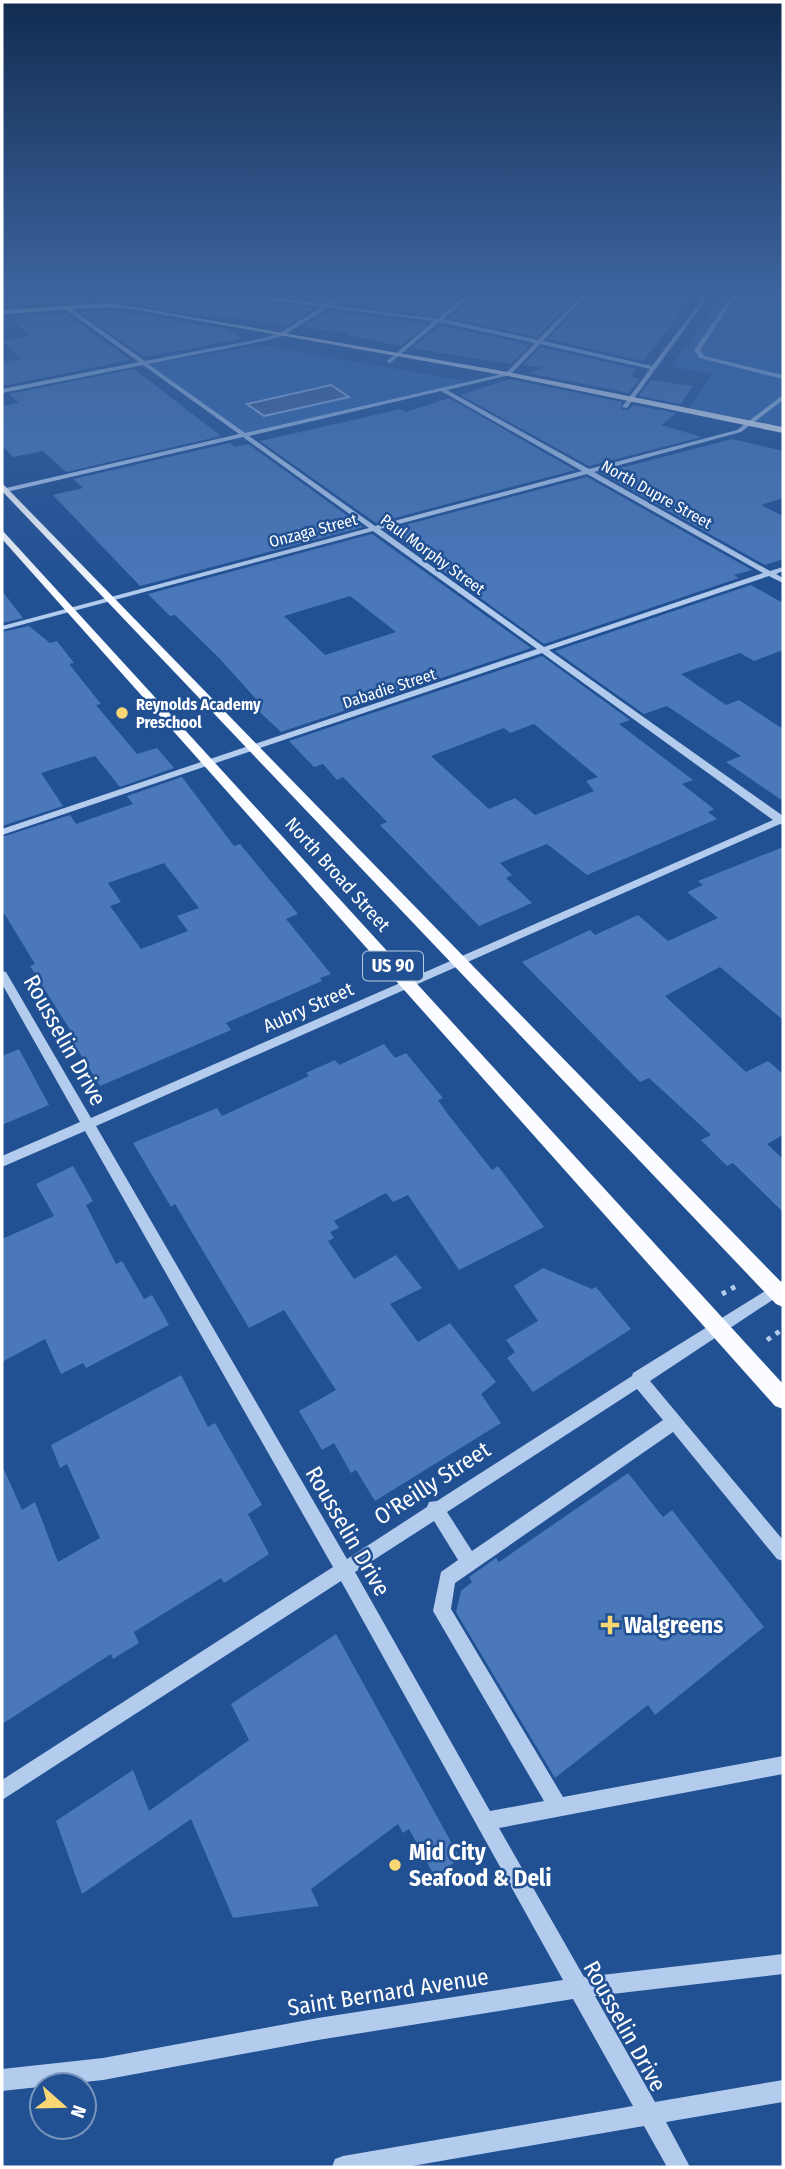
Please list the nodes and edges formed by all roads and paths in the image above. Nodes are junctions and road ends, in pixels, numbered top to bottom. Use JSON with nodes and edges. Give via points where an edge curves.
{"nodes":[{"id":1,"x":186,"y":394,"type":"edge"},
{"id":2,"x":425,"y":394,"type":"edge"},
{"id":3,"x":450,"y":394,"type":"edge"},
{"id":4,"x":561,"y":394,"type":"edge"},
{"id":5,"x":612,"y":394,"type":"edge"},
{"id":6,"x":634,"y":394,"type":"edge"},
{"id":7,"x":783,"y":397,"type":"edge"},
{"id":8,"x":631,"y":398,"type":"junction"},
{"id":9,"x":625,"y":407,"type":"junction"},
{"id":10,"x":752,"y":424,"type":"junction"},
{"id":11,"x":783,"y":430,"type":"edge"},
{"id":12,"x":739,"y":431,"type":"junction"},
{"id":13,"x":246,"y":436,"type":"junction"},
{"id":14,"x":783,"y":440,"type":"edge"},
{"id":15,"x":585,"y":470,"type":"junction"},
{"id":16,"x":3,"y":489,"type":"edge"},
{"id":17,"x":372,"y":528,"type":"junction"},
{"id":18,"x":2,"y":533,"type":"edge"},
{"id":19,"x":783,"y":569,"type":"edge"},
{"id":20,"x":770,"y":573,"type":"junction"},
{"id":21,"x":783,"y":581,"type":"edge"},
{"id":22,"x":111,"y":599,"type":"junction"},
{"id":23,"x":70,"y":609,"type":"junction"},
{"id":24,"x":2,"y":628,"type":"edge"},
{"id":25,"x":545,"y":652,"type":"junction"},
{"id":26,"x":254,"y":748,"type":"junction"},
{"id":27,"x":209,"y":762,"type":"junction"},
{"id":28,"x":782,"y":821,"type":"edge"},
{"id":29,"x":2,"y":832,"type":"edge"},
{"id":30,"x":459,"y":961,"type":"junction"},
{"id":31,"x":2,"y":975,"type":"edge"},
{"id":32,"x":408,"y":983,"type":"junction"},
{"id":33,"x":86,"y":1124,"type":"junction"},
{"id":34,"x":2,"y":1162,"type":"edge"},
{"id":35,"x":744,"y":1282,"type":"dead end"},
{"id":36,"x":781,"y":1292,"type":"edge"},
{"id":37,"x":722,"y":1294,"type":"dead end"},
{"id":38,"x":718,"y":1327,"type":"junction"},
{"id":39,"x":783,"y":1329,"type":"edge"},
{"id":40,"x":766,"y":1340,"type":"dead end"},
{"id":41,"x":638,"y":1378,"type":"junction"},
{"id":42,"x":783,"y":1399,"type":"edge"},
{"id":43,"x":674,"y":1422,"type":"junction"},
{"id":44,"x":435,"y":1508,"type":"junction"},
{"id":45,"x":783,"y":1553,"type":"edge"},
{"id":46,"x":469,"y":1562,"type":"junction"},
{"id":47,"x":343,"y":1568,"type":"junction"},
{"id":48,"x":783,"y":1765,"type":"edge"},
{"id":49,"x":2,"y":1791,"type":"edge"},
{"id":50,"x":559,"y":1808,"type":"junction"},
{"id":51,"x":486,"y":1821,"type":"junction"},
{"id":52,"x":783,"y":1964,"type":"edge"},
{"id":53,"x":579,"y":1989,"type":"junction"},
{"id":54,"x":2,"y":2080,"type":"edge"},
{"id":55,"x":783,"y":2091,"type":"edge"},
{"id":56,"x":648,"y":2114,"type":"junction"},
{"id":57,"x":342,"y":2167,"type":"edge"},
{"id":58,"x":679,"y":2167,"type":"edge"}],
"edges":[{"from":1,"to":13,"type":"street","name":"Paul Morphy Street"},
{"from":2,"to":13,"type":"street"},
{"from":3,"to":15,"type":"street","name":"North Dupre Street"},
{"from":4,"to":9,"type":"main road"},
{"from":5,"to":8,"type":"main road"},
{"from":6,"to":8,"type":"street"},
{"from":7,"to":10,"type":"street","name":"Onzaga Street"},
{"from":8,"to":9,"type":"street"},
{"from":8,"to":10,"type":"main road"},
{"from":9,"to":12,"type":"main road"},
{"from":10,"to":11,"type":"main road"},
{"from":10,"to":12,"type":"street","name":"Onzaga Street"},
{"from":12,"to":14,"type":"main road"},
{"from":12,"to":15,"type":"street","name":"Onzaga Street"},
{"from":13,"to":16,"type":"street"},
{"from":13,"to":17,"type":"street","name":"Paul Morphy Street"},
{"from":15,"to":17,"type":"street","name":"Onzaga Street"},
{"from":15,"to":20,"type":"street","name":"North Dupre Street"},
{"from":16,"to":22,"type":"main road","name":"North Broad Street","number":"US 90"},
{"from":17,"to":22,"type":"street","name":"Onzaga Street"},
{"from":17,"to":25,"type":"street","name":"Paul Morphy Street"},
{"from":18,"to":23,"type":"main road","name":"North Broad Street","number":"US 90"},
{"from":19,"to":20,"type":"street","name":"Dabadie Street"},
{"from":20,"to":21,"type":"street","name":"North Dupre Street"},
{"from":20,"to":25,"type":"street","name":"Dabadie Street"},
{"from":22,"to":23,"type":"street","name":"Onzaga Street"},
{"from":22,"to":26,"type":"main road","name":"North Broad Street","number":"US 90"},
{"from":23,"to":24,"type":"street","name":"Onzaga Street"},
{"from":23,"to":27,"type":"main road","name":"North Broad Street","number":"US 90"},
{"from":25,"to":26,"type":"street","name":"Dabadie Street"},
{"from":25,"to":28,"type":"street","name":"Paul Morphy Street"},
{"from":26,"to":27,"type":"street","name":"Dabadie Street"},
{"from":26,"to":30,"type":"main road","name":"North Broad Street","number":"US 90"},
{"from":27,"to":29,"type":"street","name":"Dabadie Street"},
{"from":27,"to":32,"type":"main road","name":"North Broad Street","number":"US 90"},
{"from":28,"to":30,"type":"street","name":"Aubry Street"},
{"from":30,"to":32,"type":"street","name":"Aubry Street"},
{"from":30,"to":36,"type":"main road","name":"North Broad Street","number":"US 90"},
{"from":31,"to":33,"type":"street","name":"Rousselin Drive"},
{"from":32,"to":33,"type":"street","name":"Aubry Street"},
{"from":32,"to":38,"type":"main road","name":"North Broad Street","number":"US 90"},
{"from":33,"to":34,"type":"street","name":"Aubry Street"},
{"from":33,"to":47,"type":"street","name":"Rousselin Drive"},
{"from":35,"to":37,"type":"path"},
{"from":36,"to":38,"type":"street","name":"O'Reilly Street"},
{"from":38,"to":41,"type":"street","name":"O'Reilly Street"},
{"from":38,"to":42,"type":"main road","name":"North Broad Street","number":"US 90"},
{"from":39,"to":40,"type":"path"},
{"from":41,"to":43,"type":"street"},
{"from":41,"to":44,"type":"street","name":"O'Reilly Street"},
{"from":43,"to":45,"type":"street"},
{"from":43,"to":46,"type":"street"},
{"from":44,"to":46,"type":"street"},
{"from":44,"to":47,"type":"street","name":"O'Reilly Street"},
{"from":46,"to":50,"type":"street","via":[[447,1577],[442,1611]]},
{"from":47,"to":49,"type":"street","name":"O'Reilly Street"},
{"from":47,"to":51,"type":"street","name":"Rousselin Drive"},
{"from":48,"to":50,"type":"street"},
{"from":50,"to":51,"type":"street"},
{"from":51,"to":53,"type":"street","name":"Rousselin Drive"},
{"from":52,"to":53,"type":"street","name":"Saint Bernard Avenue"},
{"from":53,"to":54,"type":"street","name":"Saint Bernard Avenue","via":[[318,2029],[103,2069]]},
{"from":53,"to":56,"type":"street","name":"Rousselin Drive"},
{"from":55,"to":56,"type":"street"},
{"from":56,"to":57,"type":"street"},
{"from":56,"to":58,"type":"street","name":"Rousselin Drive"}]}
